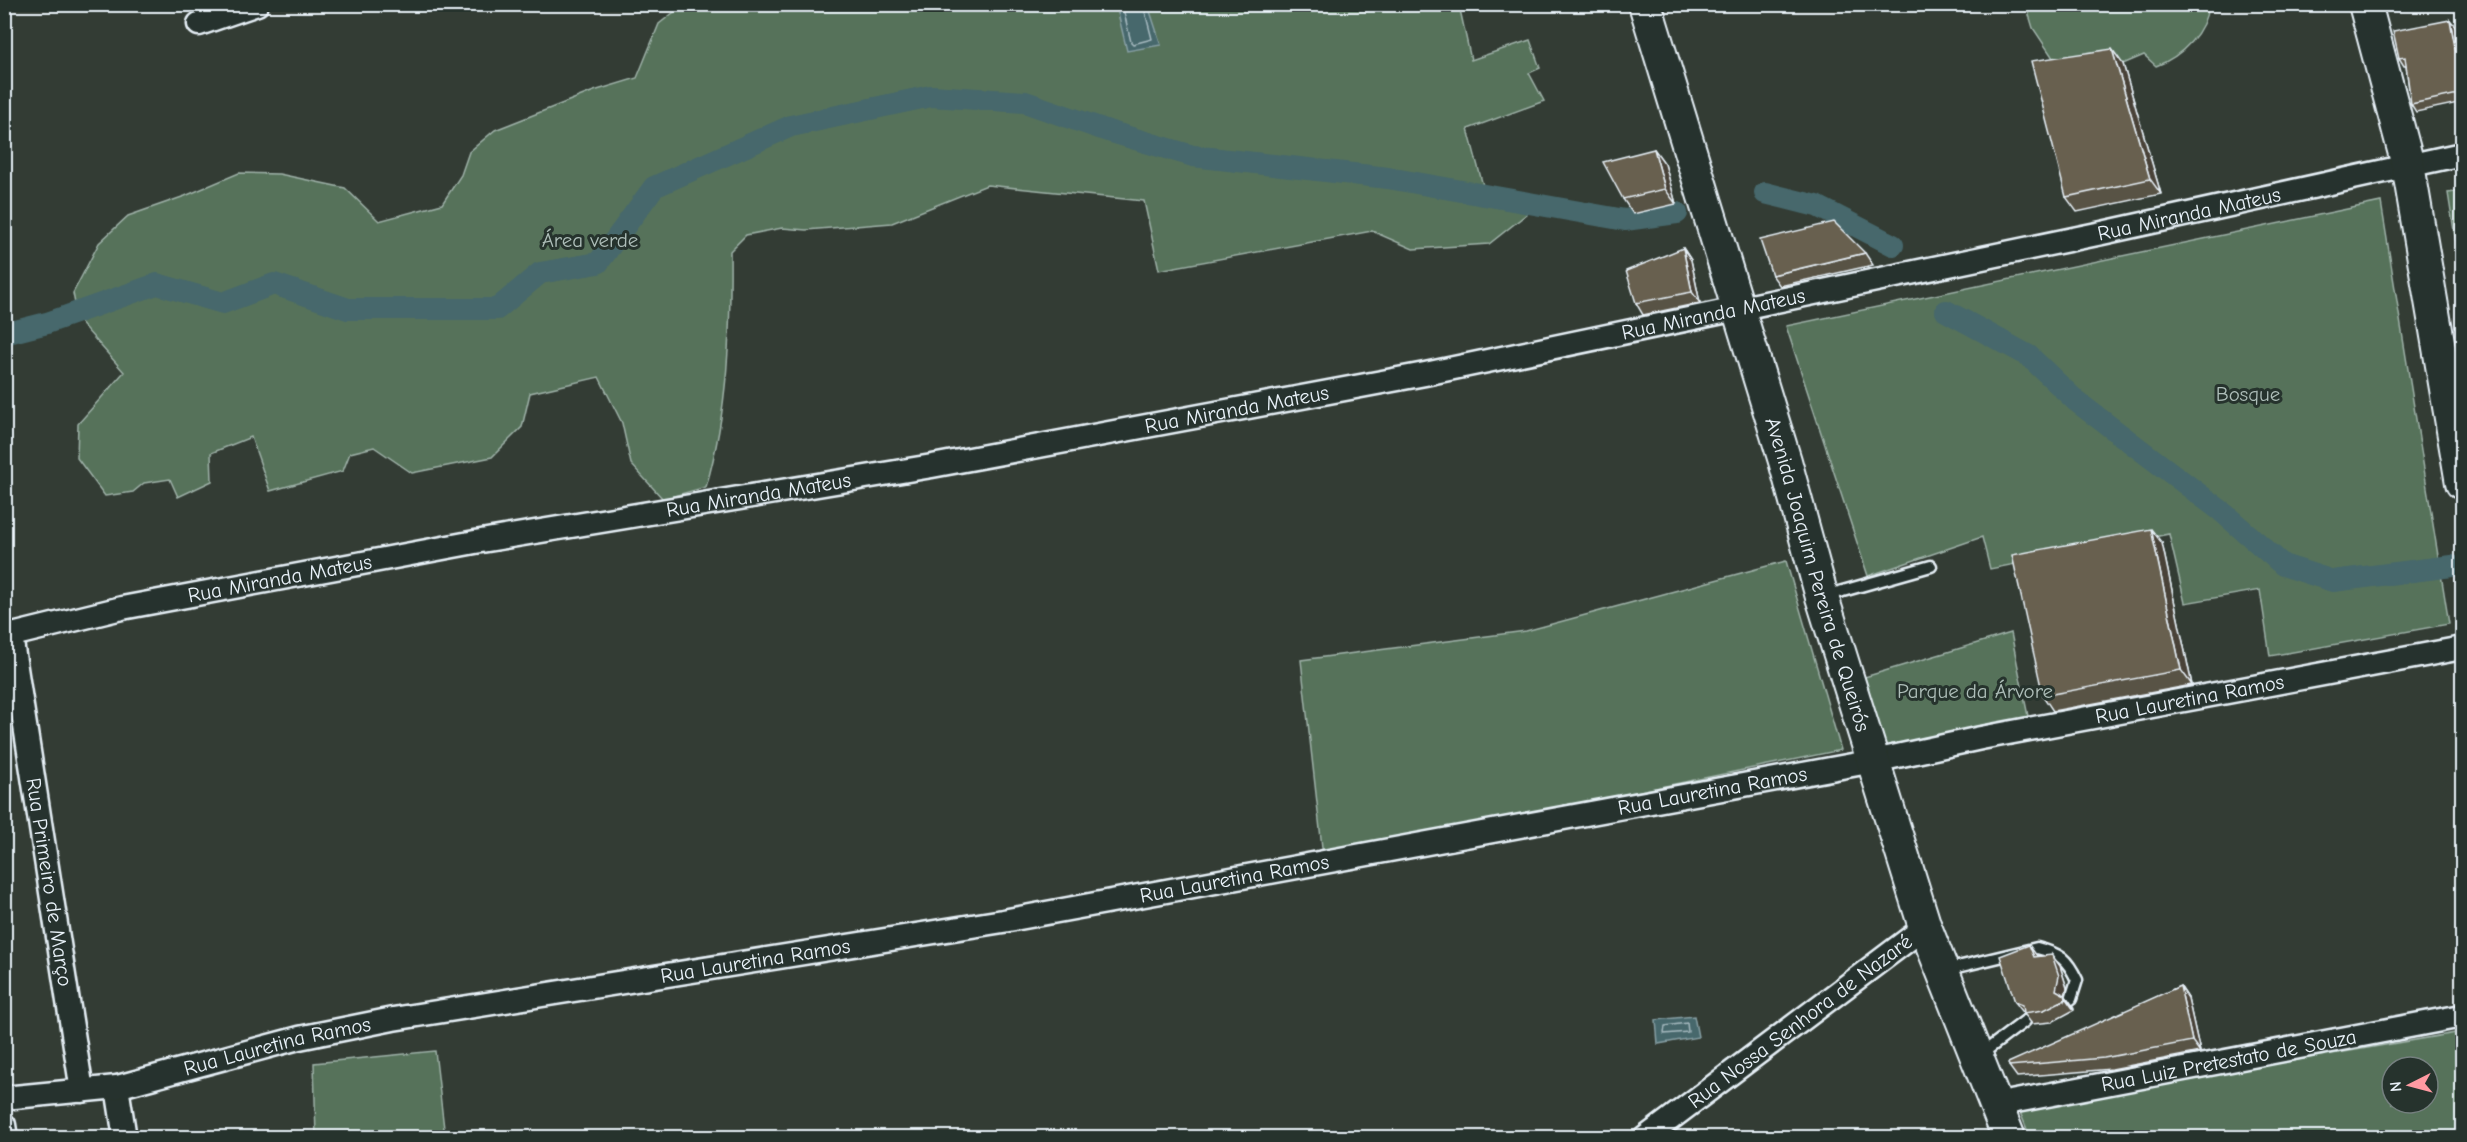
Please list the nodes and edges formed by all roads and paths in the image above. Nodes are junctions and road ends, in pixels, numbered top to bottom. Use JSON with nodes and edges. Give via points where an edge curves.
{"nodes":[{"id":1,"x":257,"y":4,"type":"edge"},
{"id":2,"x":1645,"y":4,"type":"edge"},
{"id":3,"x":2366,"y":11,"type":"edge"},
{"id":4,"x":199,"y":24,"type":"dead end"},
{"id":5,"x":2463,"y":154,"type":"edge"},
{"id":6,"x":2408,"y":165,"type":"junction"},
{"id":7,"x":1738,"y":309,"type":"junction"},
{"id":8,"x":2463,"y":483,"type":"edge"},
{"id":9,"x":1931,"y":566,"type":"dead end"},
{"id":10,"x":1822,"y":597,"type":"junction"},
{"id":11,"x":8,"y":637,"type":"edge"},
{"id":12,"x":2463,"y":648,"type":"edge"},
{"id":13,"x":1874,"y":761,"type":"junction"},
{"id":14,"x":1925,"y":927,"type":"junction"},
{"id":15,"x":1942,"y":970,"type":"junction"},
{"id":16,"x":2070,"y":999,"type":"dead end"},
{"id":17,"x":2463,"y":1016,"type":"edge"},
{"id":18,"x":2025,"y":1021,"type":"edge"},
{"id":19,"x":1977,"y":1058,"type":"junction"},
{"id":20,"x":117,"y":1087,"type":"junction"},
{"id":21,"x":82,"y":1091,"type":"junction"},
{"id":22,"x":4,"y":1098,"type":"edge"},
{"id":23,"x":1995,"y":1105,"type":"junction"},
{"id":24,"x":4,"y":1125,"type":"edge"},
{"id":25,"x":6,"y":1137,"type":"edge"},
{"id":26,"x":125,"y":1137,"type":"edge"},
{"id":27,"x":1645,"y":1137,"type":"edge"},
{"id":28,"x":2009,"y":1137,"type":"edge"}],
"edges":[{"from":1,"to":4,"type":"street"},
{"from":2,"to":7,"type":"main road","name":"Avenida Joaquim Pereira de Queirós"},
{"from":3,"to":6,"type":"main road"},
{"from":5,"to":6,"type":"street","name":"Rua Miranda Mateus"},
{"from":6,"to":7,"type":"street","name":"Rua Miranda Mateus"},
{"from":6,"to":8,"type":"main road"},
{"from":7,"to":10,"type":"main road","name":"Avenida Joaquim Pereira de Queirós"},
{"from":7,"to":11,"type":"street","name":"Rua Miranda Mateus","via":[[1425,374],[943,464],[475,542],[169,599]]},
{"from":9,"to":10,"type":"lane"},
{"from":10,"to":13,"type":"main road","name":"Avenida Joaquim Pereira de Queirós"},
{"from":11,"to":21,"type":"street","name":"Rua Primeiro de Março"},
{"from":12,"to":13,"type":"street","name":"Rua Lauretina Ramos"},
{"from":13,"to":14,"type":"main road","name":"Avenida Joaquim Pereira de Queirós"},
{"from":13,"to":20,"type":"street","name":"Rua Lauretina Ramos","via":[[1003,921],[393,1019],[299,1038]]},
{"from":14,"to":15,"type":"main road","name":"Avenida Joaquim Pereira de Queirós"},
{"from":14,"to":27,"type":"street","name":"Rua Nossa Senhora de Nazaré"},
{"from":15,"to":16,"type":"lane","via":[[2037,948],[2068,962],[2077,980]]},
{"from":15,"to":19,"type":"main road","name":"Avenida Joaquim Pereira de Queirós"},
{"from":17,"to":23,"type":"street","name":"Rua Luiz Pretestato de Souza"},
{"from":18,"to":19,"type":"lane"},
{"from":19,"to":23,"type":"main road","name":"Avenida Joaquim Pereira de Queirós"},
{"from":20,"to":21,"type":"street","name":"Rua Lauretina Ramos"},
{"from":20,"to":26,"type":"street"},
{"from":21,"to":22,"type":"street","name":"Rua Lauretina Ramos"},
{"from":23,"to":28,"type":"main road","name":"Avenida Joaquim Pereira de Queirós"},
{"from":24,"to":25,"type":"street"}]}
